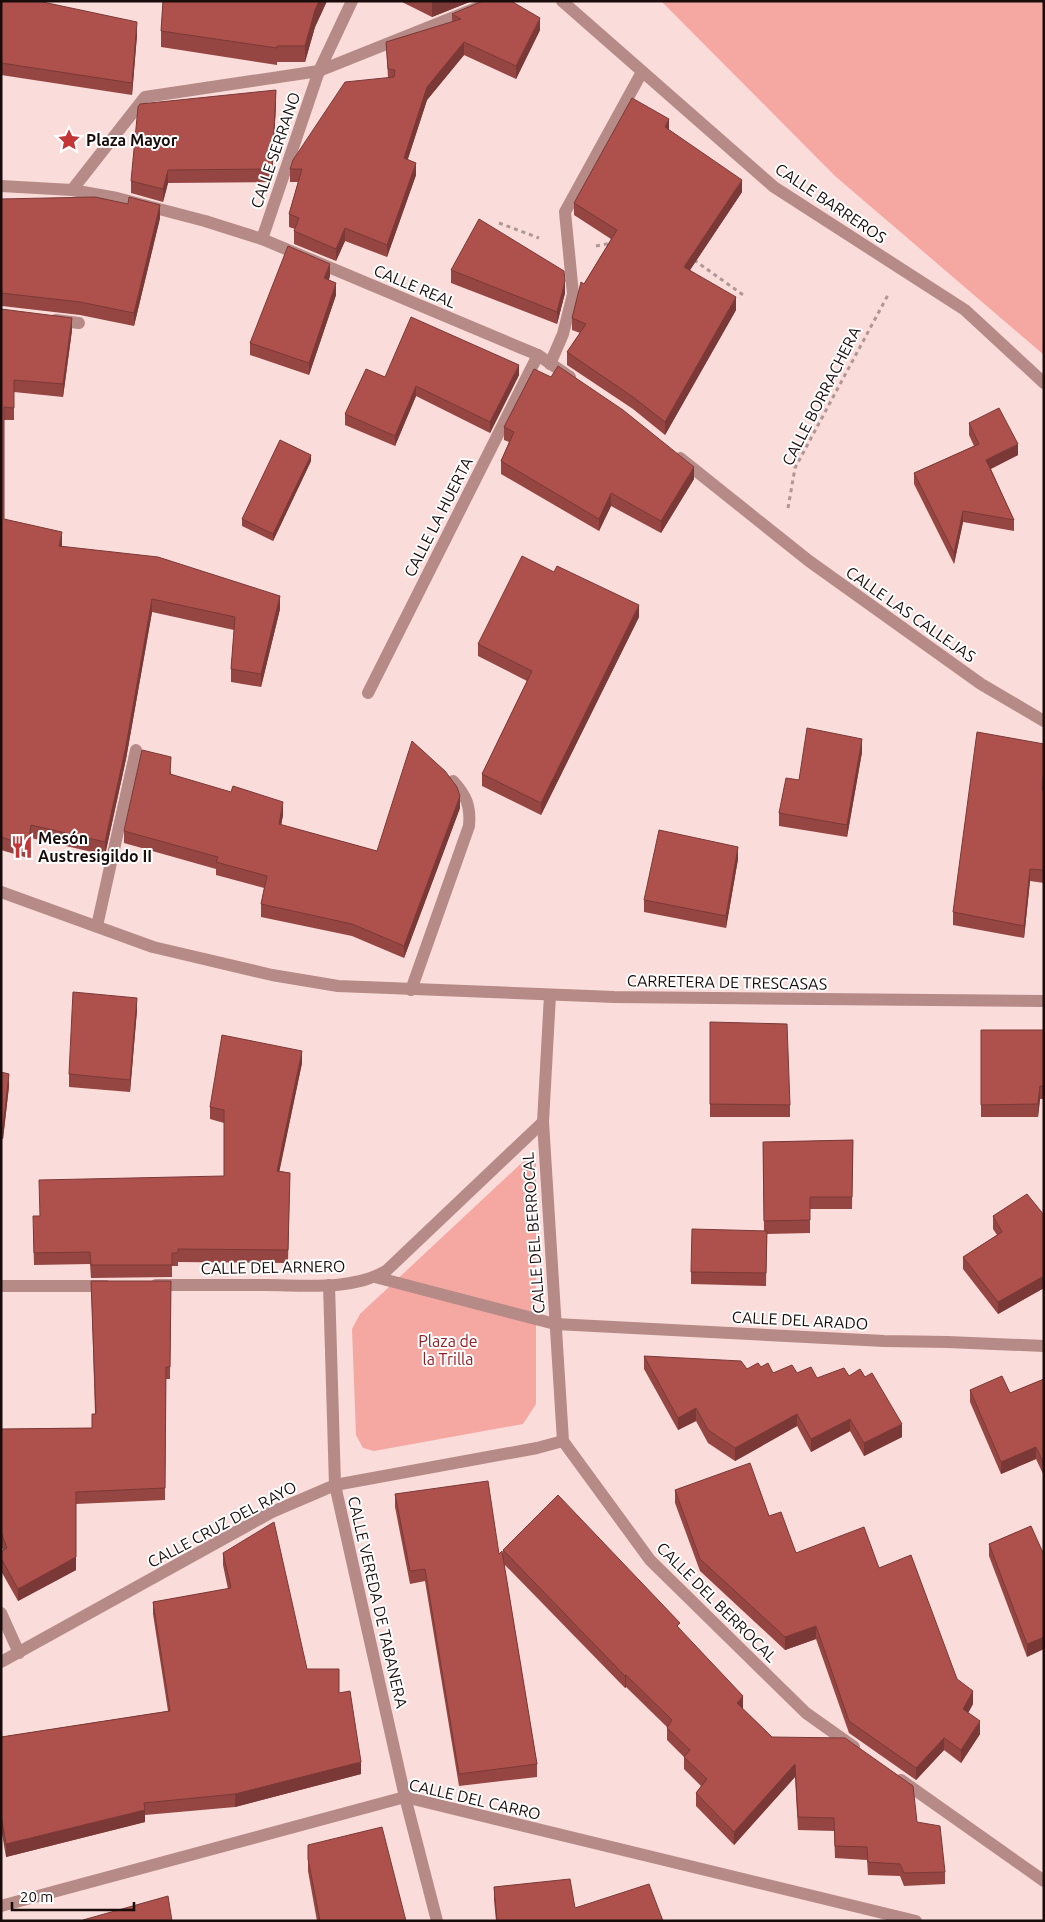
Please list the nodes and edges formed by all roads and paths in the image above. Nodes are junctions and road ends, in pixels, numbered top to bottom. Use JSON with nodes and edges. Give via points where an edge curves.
{"nodes":[{"id":1,"x":352,"y":1,"type":"edge"},
{"id":2,"x":494,"y":1,"type":"edge"},
{"id":3,"x":562,"y":1,"type":"edge"},
{"id":4,"x":318,"y":71,"type":"junction"},
{"id":5,"x":642,"y":72,"type":"junction"},
{"id":6,"x":1,"y":186,"type":"edge"},
{"id":7,"x":72,"y":190,"type":"junction"},
{"id":8,"x":499,"y":223,"type":"dead end"},
{"id":9,"x":618,"y":238,"type":"edge"},
{"id":10,"x":262,"y":239,"type":"junction"},
{"id":11,"x":569,"y":250,"type":"junction"},
{"id":12,"x":692,"y":259,"type":"edge"},
{"id":13,"x":902,"y":269,"type":"junction"},
{"id":14,"x":746,"y":297,"type":"dead end"},
{"id":15,"x":40,"y":318,"type":"edge"},
{"id":16,"x":79,"y":323,"type":"edge"},
{"id":17,"x":538,"y":355,"type":"junction"},
{"id":18,"x":550,"y":364,"type":"junction"},
{"id":19,"x":1044,"y":383,"type":"edge"},
{"id":20,"x":582,"y":385,"type":"edge"},
{"id":21,"x":674,"y":453,"type":"edge"},
{"id":22,"x":783,"y":541,"type":"junction"},
{"id":23,"x":368,"y":693,"type":"dead end"},
{"id":24,"x":1044,"y":721,"type":"edge"},
{"id":25,"x":136,"y":750,"type":"dead end"},
{"id":26,"x":453,"y":780,"type":"edge"},
{"id":27,"x":1,"y":892,"type":"edge"},
{"id":28,"x":97,"y":926,"type":"junction"},
{"id":29,"x":411,"y":990,"type":"junction"},
{"id":30,"x":550,"y":995,"type":"junction"},
{"id":31,"x":1044,"y":1001,"type":"edge"},
{"id":32,"x":543,"y":1122,"type":"junction"},
{"id":33,"x":374,"y":1277,"type":"junction"},
{"id":34,"x":329,"y":1285,"type":"junction"},
{"id":35,"x":1,"y":1286,"type":"edge"},
{"id":36,"x":120,"y":1286,"type":"edge"},
{"id":37,"x":140,"y":1286,"type":"edge"},
{"id":38,"x":555,"y":1324,"type":"junction"},
{"id":39,"x":1044,"y":1346,"type":"edge"},
{"id":40,"x":563,"y":1441,"type":"junction"},
{"id":41,"x":335,"y":1485,"type":"junction"},
{"id":42,"x":1,"y":1613,"type":"edge"},
{"id":43,"x":19,"y":1653,"type":"junction"},
{"id":44,"x":1,"y":1662,"type":"edge"},
{"id":45,"x":862,"y":1752,"type":"edge"},
{"id":46,"x":893,"y":1775,"type":"edge"},
{"id":47,"x":404,"y":1797,"type":"junction"},
{"id":48,"x":1044,"y":1881,"type":"edge"},
{"id":49,"x":1,"y":1906,"type":"edge"},
{"id":50,"x":437,"y":1921,"type":"edge"},
{"id":51,"x":916,"y":1921,"type":"edge"}],
"edges":[{"from":1,"to":4,"type":"street","name":"CALLE SERRANO"},
{"from":2,"to":4,"type":"street"},
{"from":3,"to":5,"type":"street","name":"CALLE BARREROS"},
{"from":4,"to":7,"type":"street","via":[[146,97]]},
{"from":4,"to":10,"type":"street","name":"CALLE SERRANO"},
{"from":5,"to":11,"type":"street","via":[[565,212]]},
{"from":5,"to":13,"type":"street","name":"CALLE BARREROS","via":[[774,187]]},
{"from":6,"to":7,"type":"street","name":"CALLE REAL"},
{"from":7,"to":10,"type":"street","name":"CALLE REAL","via":[[187,216]]},
{"from":8,"to":11,"type":"path"},
{"from":9,"to":11,"type":"path","via":[[611,243]]},
{"from":10,"to":17,"type":"street","name":"CALLE REAL"},
{"from":11,"to":18,"type":"street","via":[[573,294],[563,334]]},
{"from":12,"to":14,"type":"path"},
{"from":13,"to":19,"type":"street","name":"CALLE BARREROS","via":[[965,310]]},
{"from":13,"to":22,"type":"path","name":"CALLE BORRACHERA","via":[[795,468]]},
{"from":15,"to":16,"type":"street"},
{"from":17,"to":18,"type":"street","name":"CALLE REAL"},
{"from":17,"to":23,"type":"street","name":"CALLE LA HUERTA"},
{"from":18,"to":20,"type":"street","name":"CALLE REAL"},
{"from":21,"to":22,"type":"street","name":"CALLE LAS CALLEJAS"},
{"from":22,"to":24,"type":"street","name":"CALLE LAS CALLEJAS","via":[[981,684]]},
{"from":25,"to":28,"type":"street"},
{"from":26,"to":29,"type":"street","via":[[467,799],[469,826]]},
{"from":27,"to":28,"type":"street","name":"CARRETERA DE TRESCASAS"},
{"from":28,"to":29,"type":"street","name":"CARRETERA DE TRESCASAS","via":[[153,947],[272,975],[338,986]]},
{"from":29,"to":30,"type":"street","name":"CARRETERA DE TRESCASAS"},
{"from":30,"to":31,"type":"street","name":"CARRETERA DE TRESCASAS"},
{"from":30,"to":32,"type":"street","name":"CALLE DEL BERROCAL"},
{"from":32,"to":33,"type":"street","name":"CALLE DEL ARNERO","via":[[386,1270]]},
{"from":32,"to":38,"type":"street","name":"CALLE DEL BERROCAL"},
{"from":33,"to":34,"type":"street","name":"CALLE DEL ARNERO"},
{"from":33,"to":38,"type":"street"},
{"from":34,"to":37,"type":"street","name":"CALLE DEL ARNERO"},
{"from":34,"to":41,"type":"street","name":"CALLE VEREDA DE TABANERA"},
{"from":35,"to":36,"type":"street"},
{"from":38,"to":39,"type":"street","name":"CALLE DEL ARADO"},
{"from":38,"to":40,"type":"street","name":"CALLE DEL BERROCAL"},
{"from":40,"to":41,"type":"street","name":"CALLE CRUZ DEL RAYO"},
{"from":40,"to":45,"type":"street","name":"CALLE DEL BERROCAL","via":[[650,1560],[806,1713]]},
{"from":41,"to":43,"type":"street","name":"CALLE CRUZ DEL RAYO","via":[[272,1512]]},
{"from":41,"to":47,"type":"street","name":"CALLE VEREDA DE TABANERA"},
{"from":42,"to":43,"type":"street"},
{"from":43,"to":44,"type":"street","name":"CALLE CRUZ DEL RAYO"},
{"from":46,"to":48,"type":"street"},
{"from":47,"to":49,"type":"street","name":"CALLE DEL CARRO"},
{"from":47,"to":50,"type":"street","name":"CALLE VEREDA DE TABANERA"},
{"from":47,"to":51,"type":"street","name":"CALLE DEL CARRO"}]}
